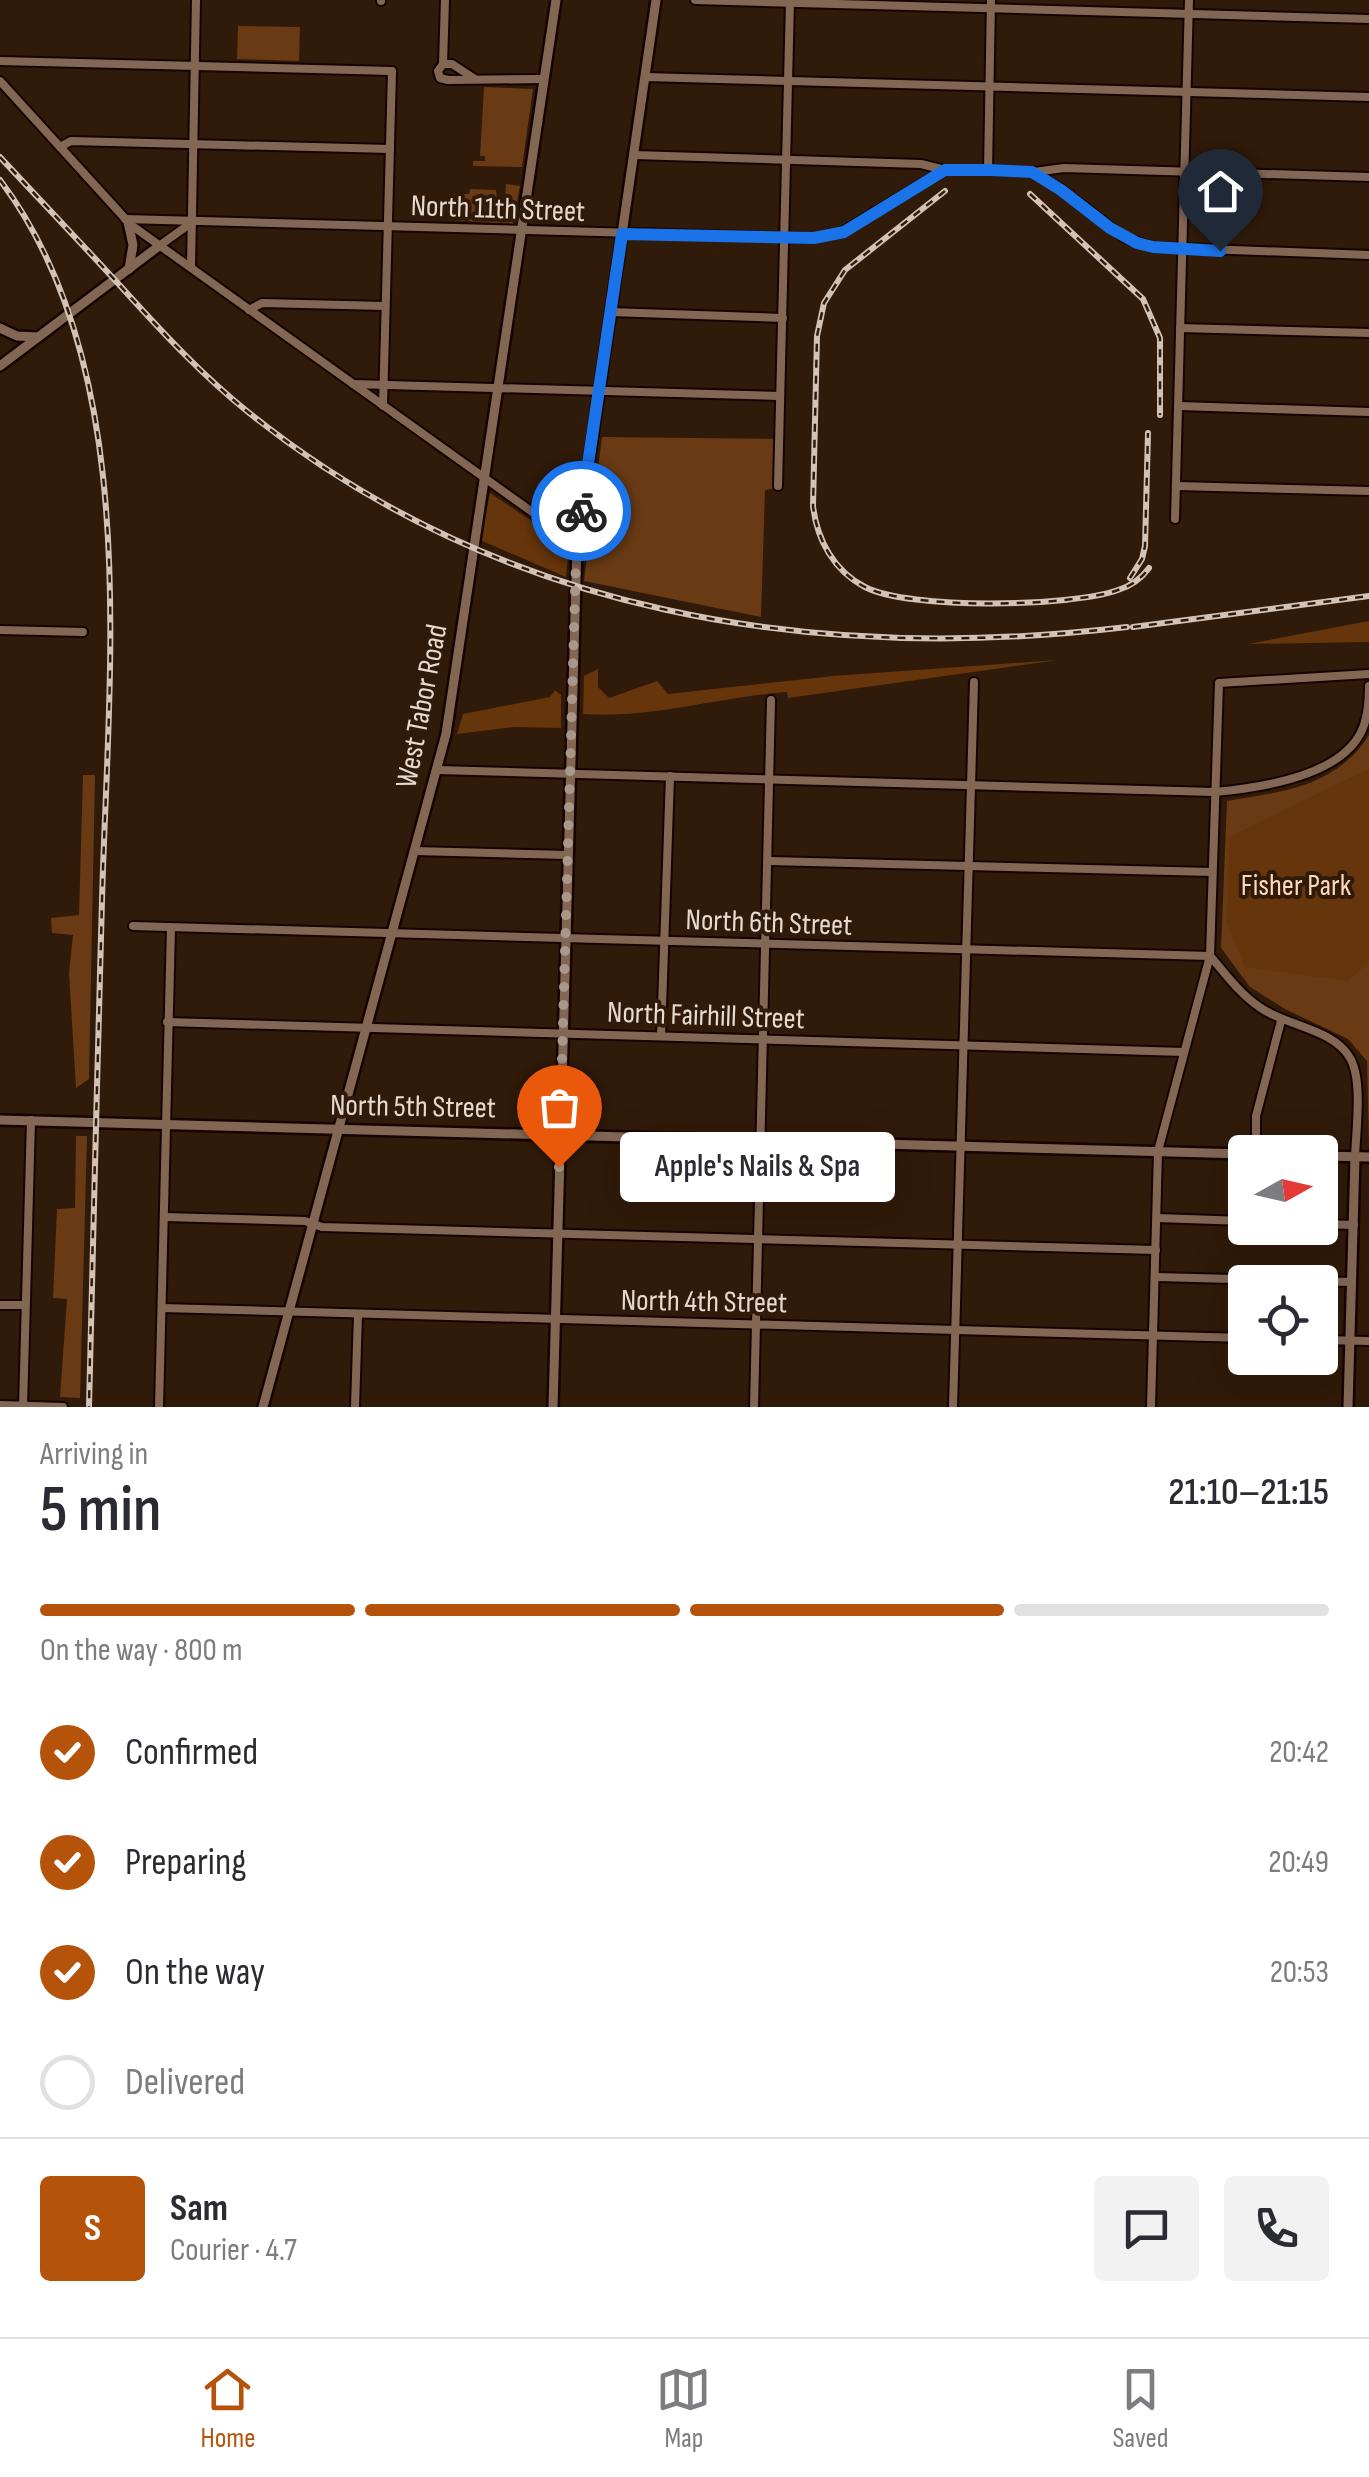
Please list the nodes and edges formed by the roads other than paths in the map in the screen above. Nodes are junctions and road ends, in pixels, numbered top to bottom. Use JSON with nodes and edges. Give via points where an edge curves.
{"nodes":[{"id":1,"x":196,"y":0,"type":"edge"},
{"id":2,"x":444,"y":0,"type":"edge"},
{"id":3,"x":556,"y":0,"type":"edge"},
{"id":4,"x":656,"y":0,"type":"edge"},
{"id":5,"x":695,"y":0,"type":"edge"},
{"id":6,"x":1188,"y":0,"type":"edge"},
{"id":7,"x":790,"y":1,"type":"edge"},
{"id":8,"x":991,"y":4,"type":"edge"},
{"id":9,"x":1188,"y":14,"type":"junction"},
{"id":10,"x":1369,"y":19,"type":"edge"},
{"id":11,"x":0,"y":61,"type":"edge"},
{"id":12,"x":443,"y":64,"type":"junction"},
{"id":13,"x":195,"y":66,"type":"junction"},
{"id":14,"x":645,"y":77,"type":"junction"},
{"id":15,"x":476,"y":79,"type":"junction"},
{"id":16,"x":544,"y":79,"type":"junction"},
{"id":17,"x":0,"y":81,"type":"edge"},
{"id":18,"x":788,"y":81,"type":"junction"},
{"id":19,"x":989,"y":87,"type":"junction"},
{"id":20,"x":1187,"y":92,"type":"junction"},
{"id":21,"x":1369,"y":97,"type":"edge"},
{"id":22,"x":192,"y":144,"type":"junction"},
{"id":23,"x":60,"y":147,"type":"junction"},
{"id":24,"x":390,"y":149,"type":"junction"},
{"id":25,"x":634,"y":155,"type":"junction"},
{"id":26,"x":786,"y":159,"type":"junction"},
{"id":27,"x":945,"y":170,"type":"junction"},
{"id":28,"x":988,"y":170,"type":"junction"},
{"id":29,"x":1032,"y":172,"type":"junction"},
{"id":30,"x":1184,"y":172,"type":"junction"},
{"id":31,"x":1369,"y":177,"type":"edge"},
{"id":32,"x":126,"y":220,"type":"junction"},
{"id":33,"x":191,"y":223,"type":"junction"},
{"id":34,"x":387,"y":228,"type":"junction"},
{"id":35,"x":522,"y":231,"type":"junction"},
{"id":36,"x":622,"y":234,"type":"junction"},
{"id":37,"x":786,"y":238,"type":"junction"},
{"id":38,"x":160,"y":246,"type":"junction"},
{"id":39,"x":1183,"y":250,"type":"junction"},
{"id":40,"x":1369,"y":255,"type":"edge"},
{"id":41,"x":190,"y":267,"type":"junction"},
{"id":42,"x":128,"y":270,"type":"junction"},
{"id":43,"x":385,"y":306,"type":"junction"},
{"id":44,"x":250,"y":310,"type":"junction"},
{"id":45,"x":610,"y":312,"type":"junction"},
{"id":46,"x":782,"y":318,"type":"junction"},
{"id":47,"x":0,"y":328,"type":"edge"},
{"id":48,"x":1180,"y":328,"type":"junction"},
{"id":49,"x":1369,"y":333,"type":"edge"},
{"id":50,"x":38,"y":338,"type":"junction"},
{"id":51,"x":0,"y":366,"type":"edge"},
{"id":52,"x":353,"y":384,"type":"junction"},
{"id":53,"x":384,"y":385,"type":"junction"},
{"id":54,"x":499,"y":388,"type":"junction"},
{"id":55,"x":598,"y":390,"type":"junction"},
{"id":56,"x":780,"y":396,"type":"junction"},
{"id":57,"x":383,"y":406,"type":"junction"},
{"id":58,"x":1179,"y":406,"type":"junction"},
{"id":59,"x":1369,"y":412,"type":"edge"},
{"id":60,"x":486,"y":479,"type":"junction"},
{"id":61,"x":778,"y":486,"type":"dead end"},
{"id":62,"x":1176,"y":486,"type":"junction"},
{"id":63,"x":1369,"y":491,"type":"edge"},
{"id":64,"x":1176,"y":519,"type":"dead end"},
{"id":65,"x":576,"y":544,"type":"junction"},
{"id":66,"x":0,"y":630,"type":"edge"},
{"id":67,"x":83,"y":632,"type":"dead end"},
{"id":68,"x":1369,"y":674,"type":"edge"},
{"id":69,"x":974,"y":682,"type":"dead end"},
{"id":70,"x":1369,"y":686,"type":"edge"},
{"id":71,"x":770,"y":700,"type":"dead end"},
{"id":72,"x":437,"y":770,"type":"junction"},
{"id":73,"x":570,"y":773,"type":"junction"},
{"id":74,"x":670,"y":776,"type":"junction"},
{"id":75,"x":771,"y":778,"type":"junction"},
{"id":76,"x":970,"y":784,"type":"junction"},
{"id":77,"x":1214,"y":792,"type":"junction"},
{"id":78,"x":415,"y":852,"type":"junction"},
{"id":79,"x":568,"y":855,"type":"junction"},
{"id":80,"x":769,"y":861,"type":"junction"},
{"id":81,"x":968,"y":867,"type":"junction"},
{"id":82,"x":1212,"y":872,"type":"junction"},
{"id":83,"x":133,"y":926,"type":"dead end"},
{"id":84,"x":171,"y":928,"type":"junction"},
{"id":85,"x":391,"y":932,"type":"junction"},
{"id":86,"x":566,"y":938,"type":"junction"},
{"id":87,"x":664,"y":942,"type":"junction"},
{"id":88,"x":766,"y":944,"type":"junction"},
{"id":89,"x":967,"y":951,"type":"junction"},
{"id":90,"x":1210,"y":956,"type":"junction"},
{"id":91,"x":1281,"y":1021,"type":"junction"},
{"id":92,"x":167,"y":1022,"type":"junction"},
{"id":93,"x":366,"y":1030,"type":"junction"},
{"id":94,"x":563,"y":1032,"type":"junction"},
{"id":95,"x":660,"y":1036,"type":"junction"},
{"id":96,"x":764,"y":1039,"type":"junction"},
{"id":97,"x":963,"y":1044,"type":"junction"},
{"id":98,"x":1184,"y":1052,"type":"junction"},
{"id":99,"x":0,"y":1120,"type":"edge"},
{"id":100,"x":31,"y":1120,"type":"junction"},
{"id":101,"x":166,"y":1124,"type":"junction"},
{"id":102,"x":340,"y":1129,"type":"junction"},
{"id":103,"x":560,"y":1134,"type":"junction"},
{"id":104,"x":1256,"y":1135,"type":"edge"},
{"id":105,"x":761,"y":1141,"type":"junction"},
{"id":106,"x":960,"y":1146,"type":"junction"},
{"id":107,"x":1158,"y":1151,"type":"junction"},
{"id":108,"x":1228,"y":1153,"type":"edge"},
{"id":109,"x":1338,"y":1157,"type":"edge"},
{"id":110,"x":1355,"y":1157,"type":"junction"},
{"id":111,"x":1369,"y":1157,"type":"edge"},
{"id":112,"x":164,"y":1217,"type":"junction"},
{"id":113,"x":1157,"y":1218,"type":"junction"},
{"id":114,"x":1228,"y":1220,"type":"edge"},
{"id":115,"x":312,"y":1223,"type":"junction"},
{"id":116,"x":1338,"y":1225,"type":"edge"},
{"id":117,"x":1354,"y":1225,"type":"junction"},
{"id":118,"x":557,"y":1233,"type":"junction"},
{"id":119,"x":758,"y":1239,"type":"junction"},
{"id":120,"x":958,"y":1244,"type":"junction"},
{"id":121,"x":1156,"y":1250,"type":"junction"},
{"id":122,"x":1156,"y":1277,"type":"junction"},
{"id":123,"x":1352,"y":1282,"type":"junction"},
{"id":124,"x":0,"y":1305,"type":"edge"},
{"id":125,"x":25,"y":1306,"type":"junction"},
{"id":126,"x":162,"y":1308,"type":"junction"},
{"id":127,"x":289,"y":1312,"type":"junction"},
{"id":128,"x":358,"y":1315,"type":"junction"},
{"id":129,"x":554,"y":1320,"type":"junction"},
{"id":130,"x":756,"y":1324,"type":"junction"},
{"id":131,"x":955,"y":1330,"type":"junction"},
{"id":132,"x":1154,"y":1336,"type":"junction"},
{"id":133,"x":1228,"y":1338,"type":"edge"},
{"id":134,"x":1338,"y":1340,"type":"edge"},
{"id":135,"x":1349,"y":1340,"type":"junction"},
{"id":136,"x":1369,"y":1341,"type":"edge"},
{"id":137,"x":0,"y":1405,"type":"edge"},
{"id":138,"x":23,"y":1406,"type":"edge"},
{"id":139,"x":63,"y":1407,"type":"edge"},
{"id":140,"x":159,"y":1407,"type":"edge"},
{"id":141,"x":263,"y":1407,"type":"edge"},
{"id":142,"x":355,"y":1407,"type":"edge"},
{"id":143,"x":554,"y":1407,"type":"edge"},
{"id":144,"x":754,"y":1407,"type":"edge"},
{"id":145,"x":953,"y":1407,"type":"edge"},
{"id":146,"x":1151,"y":1407,"type":"edge"},
{"id":147,"x":1348,"y":1407,"type":"edge"}],
"edges":[{"from":1,"to":13,"type":"street"},
{"from":2,"to":12,"type":"street"},
{"from":3,"to":16,"type":"street","name":"West Tabor Road"},
{"from":4,"to":14,"type":"street"},
{"from":5,"to":7,"type":"street"},
{"from":6,"to":9,"type":"street"},
{"from":7,"to":8,"type":"street"},
{"from":7,"to":18,"type":"street"},
{"from":8,"to":9,"type":"street"},
{"from":8,"to":19,"type":"street"},
{"from":9,"to":10,"type":"street"},
{"from":9,"to":20,"type":"street"},
{"from":11,"to":13,"type":"street"},
{"from":12,"to":15,"type":"street"},
{"from":12,"to":15,"type":"street","via":[[442,80]]},
{"from":13,"to":22,"type":"street"},
{"from":13,"to":24,"type":"street","via":[[392,71]]},
{"from":14,"to":18,"type":"street"},
{"from":14,"to":25,"type":"street"},
{"from":15,"to":16,"type":"street"},
{"from":16,"to":35,"type":"street","name":"West Tabor Road"},
{"from":17,"to":23,"type":"street"},
{"from":18,"to":19,"type":"street"},
{"from":18,"to":26,"type":"street"},
{"from":19,"to":20,"type":"street"},
{"from":19,"to":28,"type":"street"},
{"from":20,"to":21,"type":"street"},
{"from":20,"to":30,"type":"street"},
{"from":22,"to":23,"type":"street","via":[[71,141]]},
{"from":22,"to":24,"type":"street"},
{"from":22,"to":33,"type":"street"},
{"from":23,"to":32,"type":"street"},
{"from":24,"to":34,"type":"street"},
{"from":25,"to":26,"type":"street"},
{"from":25,"to":36,"type":"street"},
{"from":26,"to":27,"type":"street"},
{"from":26,"to":37,"type":"street"},
{"from":27,"to":28,"type":"street"},
{"from":27,"to":37,"type":"street","name":"North 11th Street","via":[[844,232]]},
{"from":28,"to":29,"type":"street"},
{"from":29,"to":30,"type":"street"},
{"from":29,"to":39,"type":"street","via":[[1126,238]]},
{"from":30,"to":31,"type":"street"},
{"from":30,"to":39,"type":"street"},
{"from":32,"to":33,"type":"street","name":"North 11th Street"},
{"from":32,"to":38,"type":"street"},
{"from":32,"to":42,"type":"street","via":[[133,245]]},
{"from":33,"to":34,"type":"street","name":"North 11th Street"},
{"from":33,"to":38,"type":"street"},
{"from":33,"to":41,"type":"street"},
{"from":34,"to":35,"type":"street","name":"North 11th Street"},
{"from":34,"to":43,"type":"street"},
{"from":35,"to":36,"type":"street","name":"North 11th Street"},
{"from":35,"to":54,"type":"street","name":"West Tabor Road"},
{"from":36,"to":37,"type":"street","name":"North 11th Street"},
{"from":36,"to":45,"type":"street"},
{"from":37,"to":46,"type":"street"},
{"from":38,"to":41,"type":"street"},
{"from":38,"to":42,"type":"street"},
{"from":39,"to":40,"type":"street"},
{"from":39,"to":48,"type":"street"},
{"from":41,"to":44,"type":"street"},
{"from":42,"to":50,"type":"street"},
{"from":43,"to":44,"type":"street","via":[[262,304]]},
{"from":43,"to":53,"type":"street"},
{"from":44,"to":52,"type":"street"},
{"from":45,"to":46,"type":"street"},
{"from":45,"to":55,"type":"street"},
{"from":46,"to":56,"type":"street"},
{"from":47,"to":50,"type":"street"},
{"from":48,"to":49,"type":"street"},
{"from":48,"to":58,"type":"street"},
{"from":50,"to":51,"type":"street"},
{"from":52,"to":53,"type":"street"},
{"from":52,"to":57,"type":"street"},
{"from":53,"to":54,"type":"street"},
{"from":53,"to":57,"type":"street"},
{"from":54,"to":55,"type":"street"},
{"from":54,"to":60,"type":"street","name":"West Tabor Road"},
{"from":55,"to":56,"type":"street"},
{"from":55,"to":65,"type":"street"},
{"from":56,"to":61,"type":"street"},
{"from":57,"to":60,"type":"street"},
{"from":58,"to":59,"type":"street"},
{"from":58,"to":62,"type":"street"},
{"from":60,"to":65,"type":"street"},
{"from":60,"to":72,"type":"street","name":"West Tabor Road"},
{"from":62,"to":63,"type":"street"},
{"from":62,"to":64,"type":"street"},
{"from":65,"to":73,"type":"street"},
{"from":66,"to":67,"type":"street"},
{"from":68,"to":77,"type":"street","via":[[1219,683]]},
{"from":69,"to":76,"type":"street"},
{"from":70,"to":77,"type":"street","via":[[1364,728],[1347,750],[1282,782]]},
{"from":71,"to":75,"type":"street"},
{"from":72,"to":73,"type":"street"},
{"from":72,"to":78,"type":"street","name":"West Tabor Road"},
{"from":73,"to":74,"type":"street"},
{"from":73,"to":79,"type":"street"},
{"from":74,"to":75,"type":"street"},
{"from":74,"to":87,"type":"street"},
{"from":75,"to":76,"type":"street"},
{"from":75,"to":80,"type":"street"},
{"from":76,"to":77,"type":"street"},
{"from":76,"to":81,"type":"street"},
{"from":77,"to":82,"type":"street"},
{"from":78,"to":79,"type":"street"},
{"from":78,"to":85,"type":"street","name":"West Tabor Road"},
{"from":79,"to":86,"type":"street"},
{"from":80,"to":81,"type":"street"},
{"from":80,"to":88,"type":"street"},
{"from":81,"to":82,"type":"street"},
{"from":81,"to":89,"type":"street"},
{"from":82,"to":90,"type":"street"},
{"from":83,"to":84,"type":"street","name":"North 6th Street"},
{"from":84,"to":85,"type":"street","name":"North 6th Street"},
{"from":84,"to":92,"type":"street"},
{"from":85,"to":86,"type":"street","name":"North 6th Street"},
{"from":85,"to":93,"type":"street","name":"West Tabor Road"},
{"from":86,"to":87,"type":"street","name":"North 6th Street"},
{"from":86,"to":94,"type":"street"},
{"from":87,"to":88,"type":"street","name":"North 6th Street"},
{"from":87,"to":95,"type":"street"},
{"from":88,"to":89,"type":"street","name":"North 6th Street"},
{"from":88,"to":96,"type":"street"},
{"from":89,"to":90,"type":"street","name":"North 6th Street"},
{"from":89,"to":97,"type":"street"},
{"from":90,"to":91,"type":"street","via":[[1249,999]]},
{"from":90,"to":98,"type":"street"},
{"from":91,"to":104,"type":"street"},
{"from":91,"to":110,"type":"street","via":[[1332,1039],[1350,1055],[1356,1074]]},
{"from":92,"to":93,"type":"street","name":"North Fairhill Street"},
{"from":92,"to":101,"type":"street"},
{"from":93,"to":94,"type":"street","name":"North Fairhill Street"},
{"from":93,"to":102,"type":"street","name":"West Tabor Road"},
{"from":94,"to":95,"type":"street","name":"North Fairhill Street"},
{"from":94,"to":103,"type":"street"},
{"from":95,"to":96,"type":"street","name":"North Fairhill Street"},
{"from":96,"to":97,"type":"street","name":"North Fairhill Street"},
{"from":96,"to":105,"type":"street"},
{"from":97,"to":98,"type":"street","name":"North Fairhill Street"},
{"from":97,"to":106,"type":"street"},
{"from":98,"to":107,"type":"street"},
{"from":99,"to":100,"type":"street","name":"North 5th Street"},
{"from":100,"to":101,"type":"street","name":"North 5th Street"},
{"from":100,"to":125,"type":"street"},
{"from":101,"to":102,"type":"street","name":"North 5th Street"},
{"from":101,"to":112,"type":"street"},
{"from":102,"to":103,"type":"street","name":"North 5th Street"},
{"from":102,"to":115,"type":"street","name":"West Tabor Road"},
{"from":103,"to":105,"type":"street","name":"North 5th Street"},
{"from":103,"to":118,"type":"street"},
{"from":105,"to":106,"type":"street","name":"North 5th Street"},
{"from":105,"to":119,"type":"street"},
{"from":106,"to":107,"type":"street","name":"North 5th Street"},
{"from":106,"to":120,"type":"street"},
{"from":107,"to":108,"type":"street","name":"North 5th Street"},
{"from":107,"to":113,"type":"street"},
{"from":109,"to":110,"type":"street"},
{"from":110,"to":111,"type":"street"},
{"from":110,"to":117,"type":"street"},
{"from":112,"to":115,"type":"street"},
{"from":112,"to":126,"type":"street"},
{"from":113,"to":114,"type":"street"},
{"from":113,"to":121,"type":"street"},
{"from":115,"to":118,"type":"street"},
{"from":115,"to":127,"type":"street","name":"West Tabor Road"},
{"from":116,"to":117,"type":"street"},
{"from":117,"to":123,"type":"street"},
{"from":118,"to":119,"type":"street"},
{"from":118,"to":129,"type":"street"},
{"from":119,"to":120,"type":"street"},
{"from":119,"to":130,"type":"street"},
{"from":120,"to":121,"type":"street"},
{"from":120,"to":131,"type":"street"},
{"from":121,"to":122,"type":"street"},
{"from":122,"to":123,"type":"street"},
{"from":122,"to":132,"type":"street"},
{"from":123,"to":135,"type":"street"},
{"from":124,"to":125,"type":"street"},
{"from":125,"to":138,"type":"street"},
{"from":126,"to":127,"type":"street","name":"North 4th Street"},
{"from":126,"to":140,"type":"street"},
{"from":127,"to":128,"type":"street","name":"North 4th Street"},
{"from":127,"to":141,"type":"street","name":"West Tabor Road"},
{"from":128,"to":129,"type":"street","name":"North 4th Street"},
{"from":128,"to":142,"type":"street"},
{"from":129,"to":130,"type":"street","name":"North 4th Street"},
{"from":129,"to":143,"type":"street"},
{"from":130,"to":131,"type":"street","name":"North 4th Street"},
{"from":130,"to":144,"type":"street"},
{"from":131,"to":132,"type":"street","name":"North 4th Street"},
{"from":131,"to":145,"type":"street"},
{"from":132,"to":133,"type":"street","name":"North 4th Street"},
{"from":132,"to":146,"type":"street"},
{"from":134,"to":135,"type":"street"},
{"from":135,"to":136,"type":"street"},
{"from":135,"to":147,"type":"street"},
{"from":137,"to":138,"type":"street"},
{"from":138,"to":139,"type":"street"}]}
